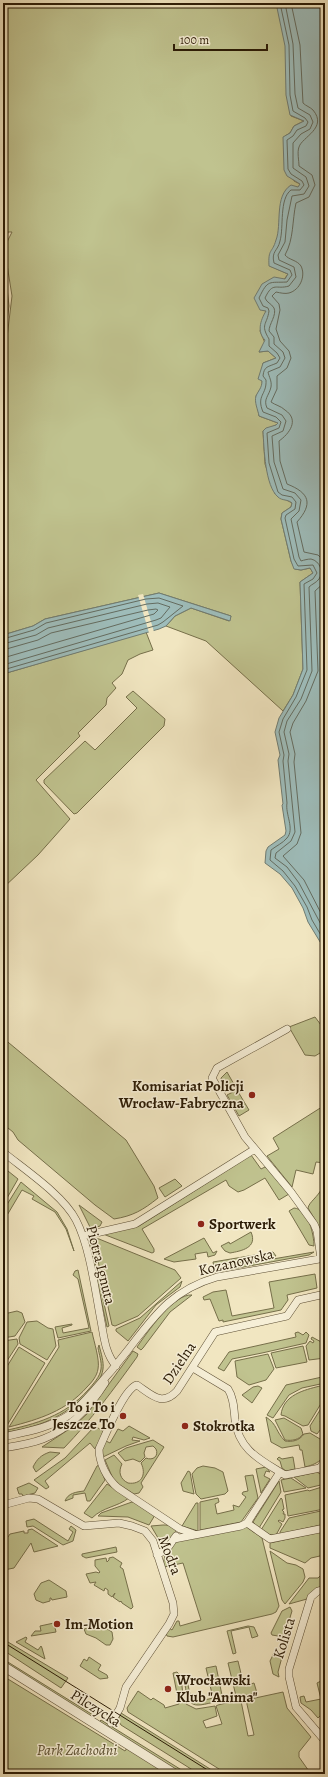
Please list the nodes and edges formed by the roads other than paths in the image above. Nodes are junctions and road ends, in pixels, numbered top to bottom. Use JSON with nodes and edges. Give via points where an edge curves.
{"nodes":[{"id":1,"x":287,"y":1029,"type":"dead end"},
{"id":2,"x":255,"y":1149,"type":"junction"},
{"id":3,"x":3,"y":1152,"type":"edge"},
{"id":4,"x":83,"y":1236,"type":"junction"},
{"id":5,"x":323,"y":1258,"type":"edge"},
{"id":6,"x":325,"y":1294,"type":"edge"},
{"id":7,"x":116,"y":1366,"type":"junction"},
{"id":8,"x":192,"y":1368,"type":"junction"},
{"id":9,"x":28,"y":1431,"type":"junction"},
{"id":10,"x":3,"y":1437,"type":"edge"},
{"id":11,"x":35,"y":1441,"type":"junction"},
{"id":12,"x":3,"y":1448,"type":"edge"},
{"id":13,"x":325,"y":1460,"type":"edge"},
{"id":14,"x":322,"y":1470,"type":"edge"},
{"id":15,"x":280,"y":1472,"type":"junction"},
{"id":16,"x":3,"y":1505,"type":"edge"},
{"id":17,"x":248,"y":1523,"type":"junction"},
{"id":18,"x":325,"y":1528,"type":"edge"},
{"id":19,"x":180,"y":1529,"type":"junction"},
{"id":20,"x":194,"y":1534,"type":"junction"},
{"id":21,"x":174,"y":1539,"type":"junction"},
{"id":22,"x":157,"y":1555,"type":"junction"},
{"id":23,"x":325,"y":1589,"type":"edge"},
{"id":24,"x":3,"y":1666,"type":"edge"},
{"id":25,"x":111,"y":1723,"type":"dead end"},
{"id":26,"x":325,"y":1741,"type":"edge"},
{"id":27,"x":175,"y":1774,"type":"edge"}],
"edges":[{"from":1,"to":2,"type":"street","via":[[217,1068],[212,1078],[243,1134]]},
{"from":2,"to":4,"type":"street","via":[[135,1224]]},
{"from":2,"to":5,"type":"street","via":[[314,1224]]},
{"from":3,"to":4,"type":"street","name":"Piotra Ignuta","via":[[62,1202],[76,1220]]},
{"from":4,"to":7,"type":"street","name":"Piotra Ignuta","via":[[107,1353]]},
{"from":5,"to":7,"type":"street","name":"Kozanowska","via":[[217,1277],[192,1286],[159,1310]]},
{"from":6,"to":8,"type":"street","name":"Dzielna","via":[[298,1300],[287,1316],[215,1332]]},
{"from":7,"to":9,"type":"street","name":"Kozanowska","via":[[68,1416]]},
{"from":7,"to":11,"type":"street","name":"Kozanowska","via":[[100,1392],[81,1414],[63,1428]]},
{"from":8,"to":15,"type":"street","via":[[228,1389],[233,1402],[236,1429],[243,1445],[249,1452]]},
{"from":8,"to":19,"type":"street","name":"Dzielna","via":[[177,1391],[169,1398],[159,1399],[137,1385],[133,1387],[124,1398],[99,1448],[99,1455],[109,1480]]},
{"from":9,"to":10,"type":"street","name":"Kozanowska"},
{"from":9,"to":11,"type":"street","via":[[34,1436]]},
{"from":11,"to":12,"type":"street","name":"Kozanowska"},
{"from":13,"to":14,"type":"street"},
{"from":14,"to":15,"type":"street","via":[[285,1475]]},
{"from":15,"to":17,"type":"street"},
{"from":16,"to":22,"type":"street","name":"Modra","via":[[29,1498],[38,1499],[84,1526],[132,1526],[150,1536]]},
{"from":17,"to":18,"type":"street","via":[[270,1539]]},
{"from":17,"to":20,"type":"street"},
{"from":19,"to":20,"type":"street"},
{"from":19,"to":21,"type":"street"},
{"from":20,"to":21,"type":"street"},
{"from":21,"to":22,"type":"street","via":[[167,1549]]},
{"from":22,"to":25,"type":"street","name":"Modra","via":[[173,1603],[174,1614],[126,1687],[120,1708]]},
{"from":23,"to":26,"type":"street","name":"Kolista","via":[[311,1597],[289,1669],[296,1707]]},
{"from":24,"to":27,"type":"street","name":"Pilczycka"}]}
